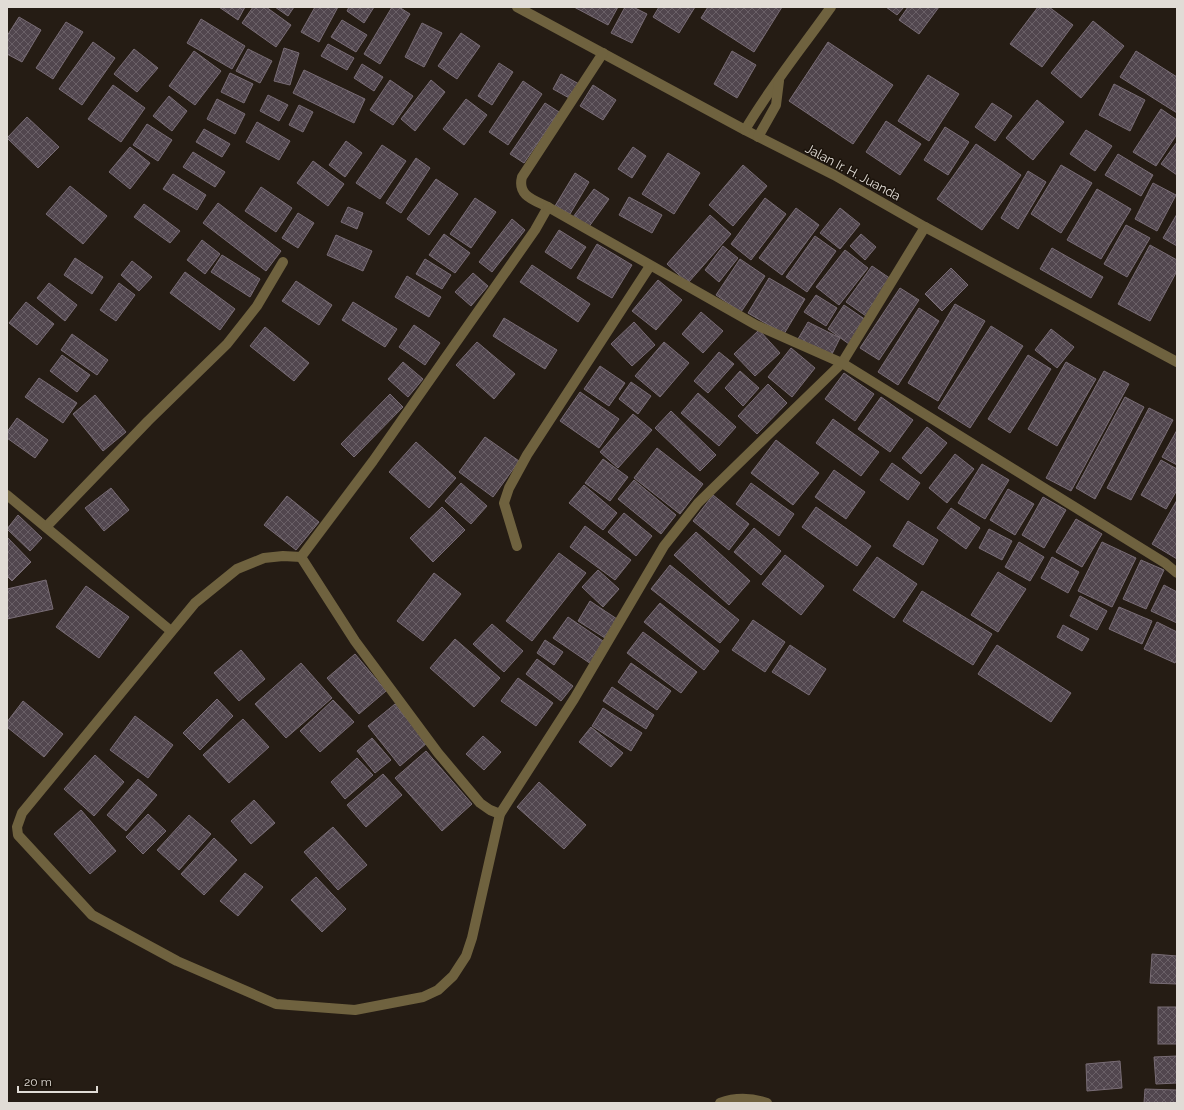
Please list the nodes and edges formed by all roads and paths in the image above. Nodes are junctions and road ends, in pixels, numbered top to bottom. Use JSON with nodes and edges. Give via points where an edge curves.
{"nodes":[{"id":1,"x":517,"y":7,"type":"edge"},
{"id":2,"x":832,"y":7,"type":"edge"},
{"id":3,"x":603,"y":53,"type":"junction"},
{"id":4,"x":778,"y":81,"type":"junction"},
{"id":5,"x":745,"y":130,"type":"junction"},
{"id":6,"x":758,"y":137,"type":"junction"},
{"id":7,"x":548,"y":208,"type":"junction"},
{"id":8,"x":925,"y":227,"type":"junction"},
{"id":9,"x":283,"y":262,"type":"dead end"},
{"id":10,"x":650,"y":266,"type":"junction"},
{"id":11,"x":1177,"y":362,"type":"edge"},
{"id":12,"x":842,"y":363,"type":"junction"},
{"id":13,"x":7,"y":495,"type":"edge"},
{"id":14,"x":46,"y":527,"type":"junction"},
{"id":15,"x":517,"y":546,"type":"dead end"},
{"id":16,"x":301,"y":557,"type":"junction"},
{"id":17,"x":1177,"y":573,"type":"edge"},
{"id":18,"x":171,"y":631,"type":"junction"},
{"id":19,"x":500,"y":814,"type":"junction"},
{"id":20,"x":720,"y":1103,"type":"edge"},
{"id":21,"x":768,"y":1103,"type":"edge"}],
"edges":[{"from":1,"to":3,"type":"street","name":"Jalan Ir. H. Juanda"},
{"from":2,"to":4,"type":"street"},
{"from":3,"to":5,"type":"street","name":"Jalan Ir. H. Juanda"},
{"from":3,"to":7,"type":"street","via":[[519,185],[529,198]]},
{"from":4,"to":5,"type":"street","via":[[762,101]]},
{"from":4,"to":6,"type":"street","via":[[776,105]]},
{"from":5,"to":6,"type":"street","name":"Jalan Ir. H. Juanda"},
{"from":6,"to":8,"type":"street","name":"Jalan Ir. H. Juanda","via":[[834,175]]},
{"from":7,"to":10,"type":"street"},
{"from":7,"to":16,"type":"street","via":[[373,462]]},
{"from":8,"to":11,"type":"street","name":"Jalan Ir. H. Juanda"},
{"from":8,"to":12,"type":"street"},
{"from":9,"to":14,"type":"street","via":[[257,306],[227,344],[148,421]]},
{"from":10,"to":12,"type":"street","via":[[756,325]]},
{"from":10,"to":15,"type":"street","via":[[527,455],[509,488],[504,503]]},
{"from":12,"to":17,"type":"street","via":[[1165,563]]},
{"from":12,"to":19,"type":"street","via":[[698,503],[664,546],[574,699]]},
{"from":13,"to":14,"type":"street"},
{"from":14,"to":18,"type":"street"},
{"from":16,"to":18,"type":"street","via":[[264,558],[237,569],[195,603]]},
{"from":16,"to":19,"type":"street","via":[[355,641],[438,753],[480,803]]},
{"from":18,"to":19,"type":"street","via":[[33,798],[22,812],[17,827],[18,835],[92,915],[177,961],[276,1004],[355,1010],[423,997],[438,990],[453,976],[466,956]]},
{"from":20,"to":21,"type":"street","via":[[756,1099]]}]}
